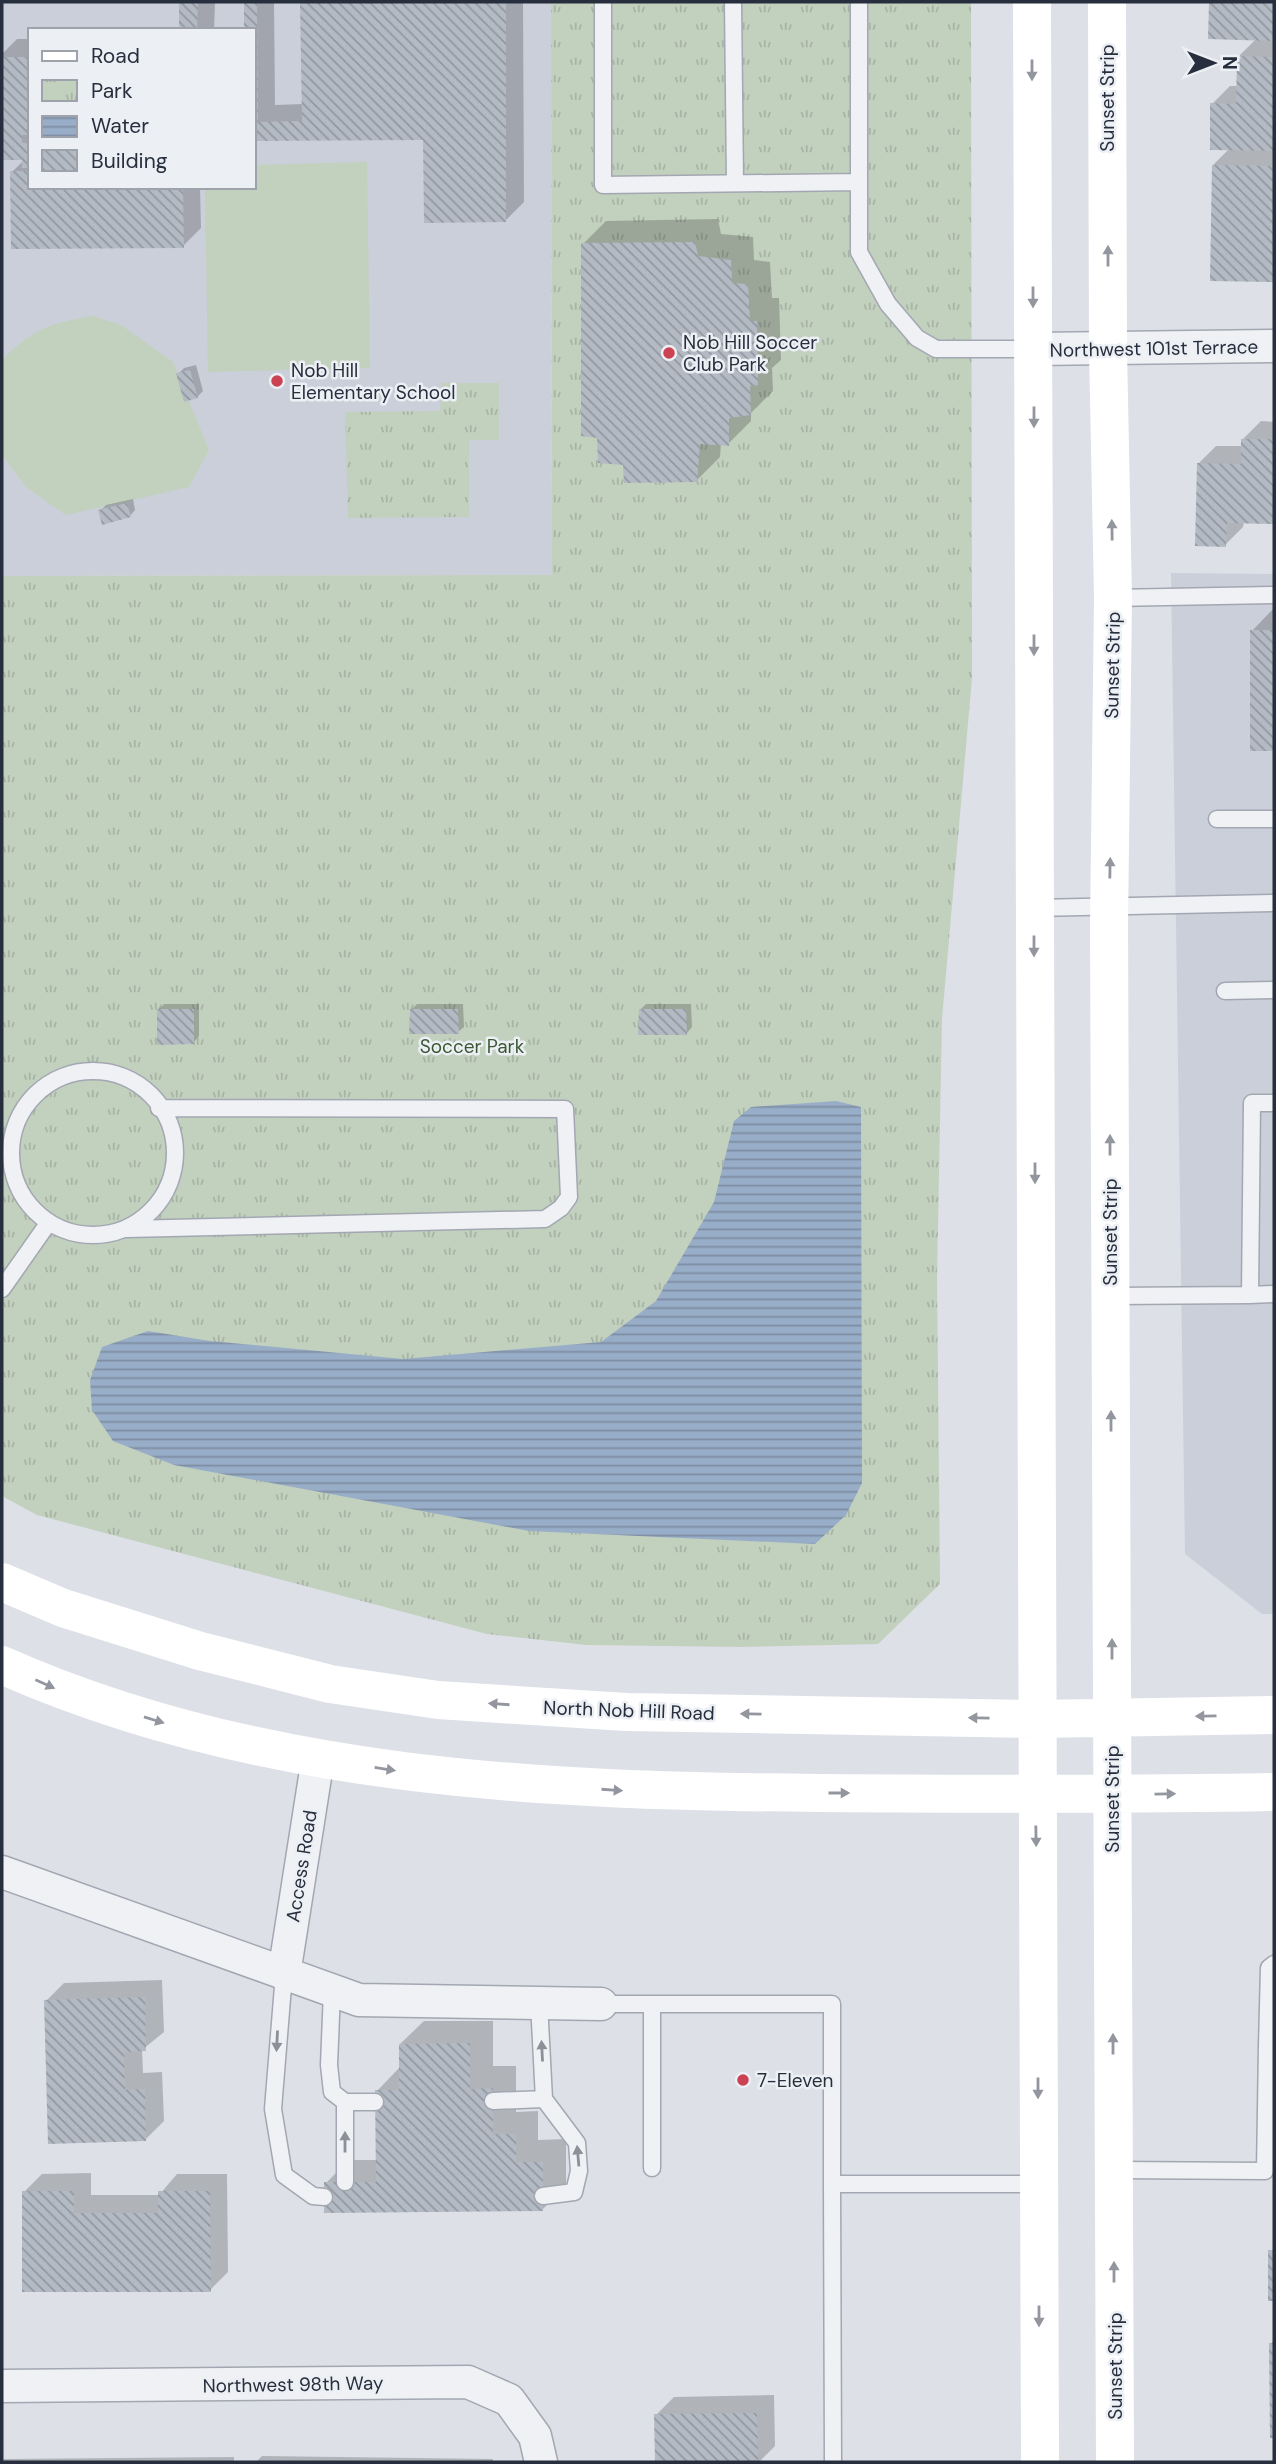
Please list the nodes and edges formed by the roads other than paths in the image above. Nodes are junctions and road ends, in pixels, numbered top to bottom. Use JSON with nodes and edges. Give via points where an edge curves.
{"nodes":[{"id":1,"x":603,"y":2,"type":"edge"},
{"id":2,"x":733,"y":2,"type":"edge"},
{"id":3,"x":859,"y":2,"type":"edge"},
{"id":4,"x":1032,"y":2,"type":"edge"},
{"id":5,"x":1107,"y":2,"type":"edge"},
{"id":6,"x":858,"y":182,"type":"junction"},
{"id":7,"x":735,"y":183,"type":"junction"},
{"id":8,"x":1274,"y":346,"type":"edge"},
{"id":9,"x":1034,"y":349,"type":"junction"},
{"id":10,"x":1108,"y":349,"type":"junction"},
{"id":11,"x":1274,"y":595,"type":"edge"},
{"id":12,"x":1113,"y":598,"type":"junction"},
{"id":13,"x":1217,"y":819,"type":"dead end"},
{"id":14,"x":1274,"y":819,"type":"edge"},
{"id":15,"x":1274,"y":903,"type":"edge"},
{"id":16,"x":1109,"y":906,"type":"junction"},
{"id":17,"x":1034,"y":908,"type":"junction"},
{"id":18,"x":1274,"y":990,"type":"edge"},
{"id":19,"x":1225,"y":991,"type":"dead end"},
{"id":20,"x":1274,"y":1102,"type":"edge"},
{"id":21,"x":159,"y":1108,"type":"junction"},
{"id":22,"x":9,"y":1124,"type":"edge"},
{"id":23,"x":49,"y":1222,"type":"junction"},
{"id":24,"x":127,"y":1229,"type":"junction"},
{"id":25,"x":2,"y":1289,"type":"edge"},
{"id":26,"x":1274,"y":1294,"type":"edge"},
{"id":27,"x":1251,"y":1295,"type":"junction"},
{"id":28,"x":1111,"y":1296,"type":"junction"},
{"id":29,"x":2,"y":1582,"type":"edge"},
{"id":30,"x":2,"y":1665,"type":"edge"},
{"id":31,"x":1274,"y":1715,"type":"edge"},
{"id":32,"x":1112,"y":1717,"type":"junction"},
{"id":33,"x":1035,"y":1719,"type":"junction"},
{"id":34,"x":318,"y":1758,"type":"junction"},
{"id":35,"x":1274,"y":1792,"type":"edge"},
{"id":36,"x":1035,"y":1795,"type":"junction"},
{"id":37,"x":1112,"y":1795,"type":"junction"},
{"id":38,"x":2,"y":1872,"type":"edge"},
{"id":39,"x":1274,"y":1964,"type":"edge"},
{"id":40,"x":284,"y":1974,"type":"junction"},
{"id":41,"x":332,"y":1991,"type":"junction"},
{"id":42,"x":539,"y":2003,"type":"junction"},
{"id":43,"x":601,"y":2004,"type":"joint"},
{"id":44,"x":652,"y":2004,"type":"junction"},
{"id":45,"x":1270,"y":2046,"type":"edge"},
{"id":46,"x":544,"y":2099,"type":"junction"},
{"id":47,"x":493,"y":2101,"type":"dead end"},
{"id":48,"x":345,"y":2102,"type":"junction"},
{"id":49,"x":375,"y":2102,"type":"dead end"},
{"id":50,"x":652,"y":2168,"type":"dead end"},
{"id":51,"x":1114,"y":2170,"type":"junction"},
{"id":52,"x":1270,"y":2172,"type":"edge"},
{"id":53,"x":345,"y":2182,"type":"dead end"},
{"id":54,"x":832,"y":2184,"type":"junction"},
{"id":55,"x":1039,"y":2184,"type":"junction"},
{"id":56,"x":543,"y":2196,"type":"dead end"},
{"id":57,"x":324,"y":2197,"type":"dead end"},
{"id":58,"x":2,"y":2386,"type":"edge"},
{"id":59,"x":541,"y":2462,"type":"edge"},
{"id":60,"x":833,"y":2462,"type":"edge"},
{"id":61,"x":1040,"y":2462,"type":"edge"},
{"id":62,"x":1115,"y":2462,"type":"edge"}],
"edges":[{"from":1,"to":7,"type":"lane","via":[[603,185]]},
{"from":2,"to":7,"type":"lane"},
{"from":3,"to":6,"type":"lane"},
{"from":4,"to":9,"type":"street","one_way":true},
{"from":10,"to":5,"type":"street","name":"Sunset Strip","one_way":true},
{"from":6,"to":7,"type":"lane"},
{"from":6,"to":9,"type":"lane","via":[[859,252],[888,304],[917,338],[936,349]]},
{"from":8,"to":10,"type":"street","name":"Northwest 101st Terrace"},
{"from":9,"to":10,"type":"street","name":"Northwest 101st Terrace"},
{"from":9,"to":17,"type":"street","one_way":true},
{"from":12,"to":10,"type":"street","name":"Sunset Strip","one_way":true},
{"from":11,"to":12,"type":"lane"},
{"from":16,"to":12,"type":"street","name":"Sunset Strip","one_way":true},
{"from":13,"to":14,"type":"lane"},
{"from":15,"to":16,"type":"lane"},
{"from":16,"to":17,"type":"lane"},
{"from":28,"to":16,"type":"street","name":"Sunset Strip","one_way":true},
{"from":17,"to":33,"type":"street","one_way":true},
{"from":18,"to":19,"type":"lane"},
{"from":20,"to":27,"type":"lane","via":[[1252,1103]]},
{"from":21,"to":22,"type":"lane","via":[[149,1093],[121,1076],[90,1071],[58,1078]]},
{"from":21,"to":24,"type":"lane","via":[[167,1119],[175,1150],[170,1182],[153,1210]]},
{"from":21,"to":24,"type":"lane","via":[[565,1109],[569,1197],[545,1219]]},
{"from":22,"to":23,"type":"lane","via":[[10,1157],[18,1188]]},
{"from":23,"to":24,"type":"lane","via":[[64,1231],[96,1236]]},
{"from":23,"to":25,"type":"lane"},
{"from":26,"to":27,"type":"lane"},
{"from":27,"to":28,"type":"lane"},
{"from":32,"to":28,"type":"street","name":"Sunset Strip","one_way":true},
{"from":33,"to":29,"type":"street","name":"North Nob Hill Road","one_way":true,"via":[[626,1712],[438,1700],[330,1684],[200,1651],[63,1608]]},
{"from":30,"to":34,"type":"street","one_way":true,"via":[[58,1690],[187,1730]]},
{"from":31,"to":32,"type":"street","name":"North Nob Hill Road","one_way":true},
{"from":32,"to":33,"type":"street","name":"North Nob Hill Road"},
{"from":32,"to":37,"type":"street","name":"Sunset Strip"},
{"from":33,"to":36,"type":"street"},
{"from":34,"to":36,"type":"street","one_way":true,"via":[[439,1777],[631,1791]]},
{"from":34,"to":40,"type":"street","name":"Access Road"},
{"from":37,"to":35,"type":"street","one_way":true},
{"from":36,"to":37,"type":"street"},
{"from":36,"to":55,"type":"street","one_way":true},
{"from":51,"to":37,"type":"street","name":"Sunset Strip","one_way":true},
{"from":38,"to":40,"type":"street"},
{"from":39,"to":45,"type":"lane","via":[[1269,1968]]},
{"from":40,"to":41,"type":"street"},
{"from":40,"to":57,"type":"lane","one_way":true,"via":[[272,2109],[284,2175],[313,2196]]},
{"from":41,"to":42,"type":"street","via":[[359,2000]]},
{"from":41,"to":48,"type":"lane","via":[[332,2092]]},
{"from":42,"to":43,"type":"street"},
{"from":46,"to":42,"type":"lane","one_way":true},
{"from":43,"to":44,"type":"lane"},
{"from":44,"to":50,"type":"lane"},
{"from":44,"to":54,"type":"lane","via":[[832,2004]]},
{"from":45,"to":52,"type":"lane"},
{"from":46,"to":47,"type":"lane"},
{"from":56,"to":46,"type":"lane","one_way":true,"via":[[574,2193],[579,2171],[577,2143]]},
{"from":48,"to":49,"type":"lane"},
{"from":53,"to":48,"type":"lane","one_way":true},
{"from":51,"to":52,"type":"lane"},
{"from":62,"to":51,"type":"street","name":"Sunset Strip","one_way":true},
{"from":54,"to":55,"type":"lane"},
{"from":54,"to":60,"type":"lane"},
{"from":55,"to":61,"type":"street","one_way":true},
{"from":58,"to":59,"type":"street","name":"Northwest 98th Way","via":[[468,2382],[509,2399],[535,2436]]}]}
